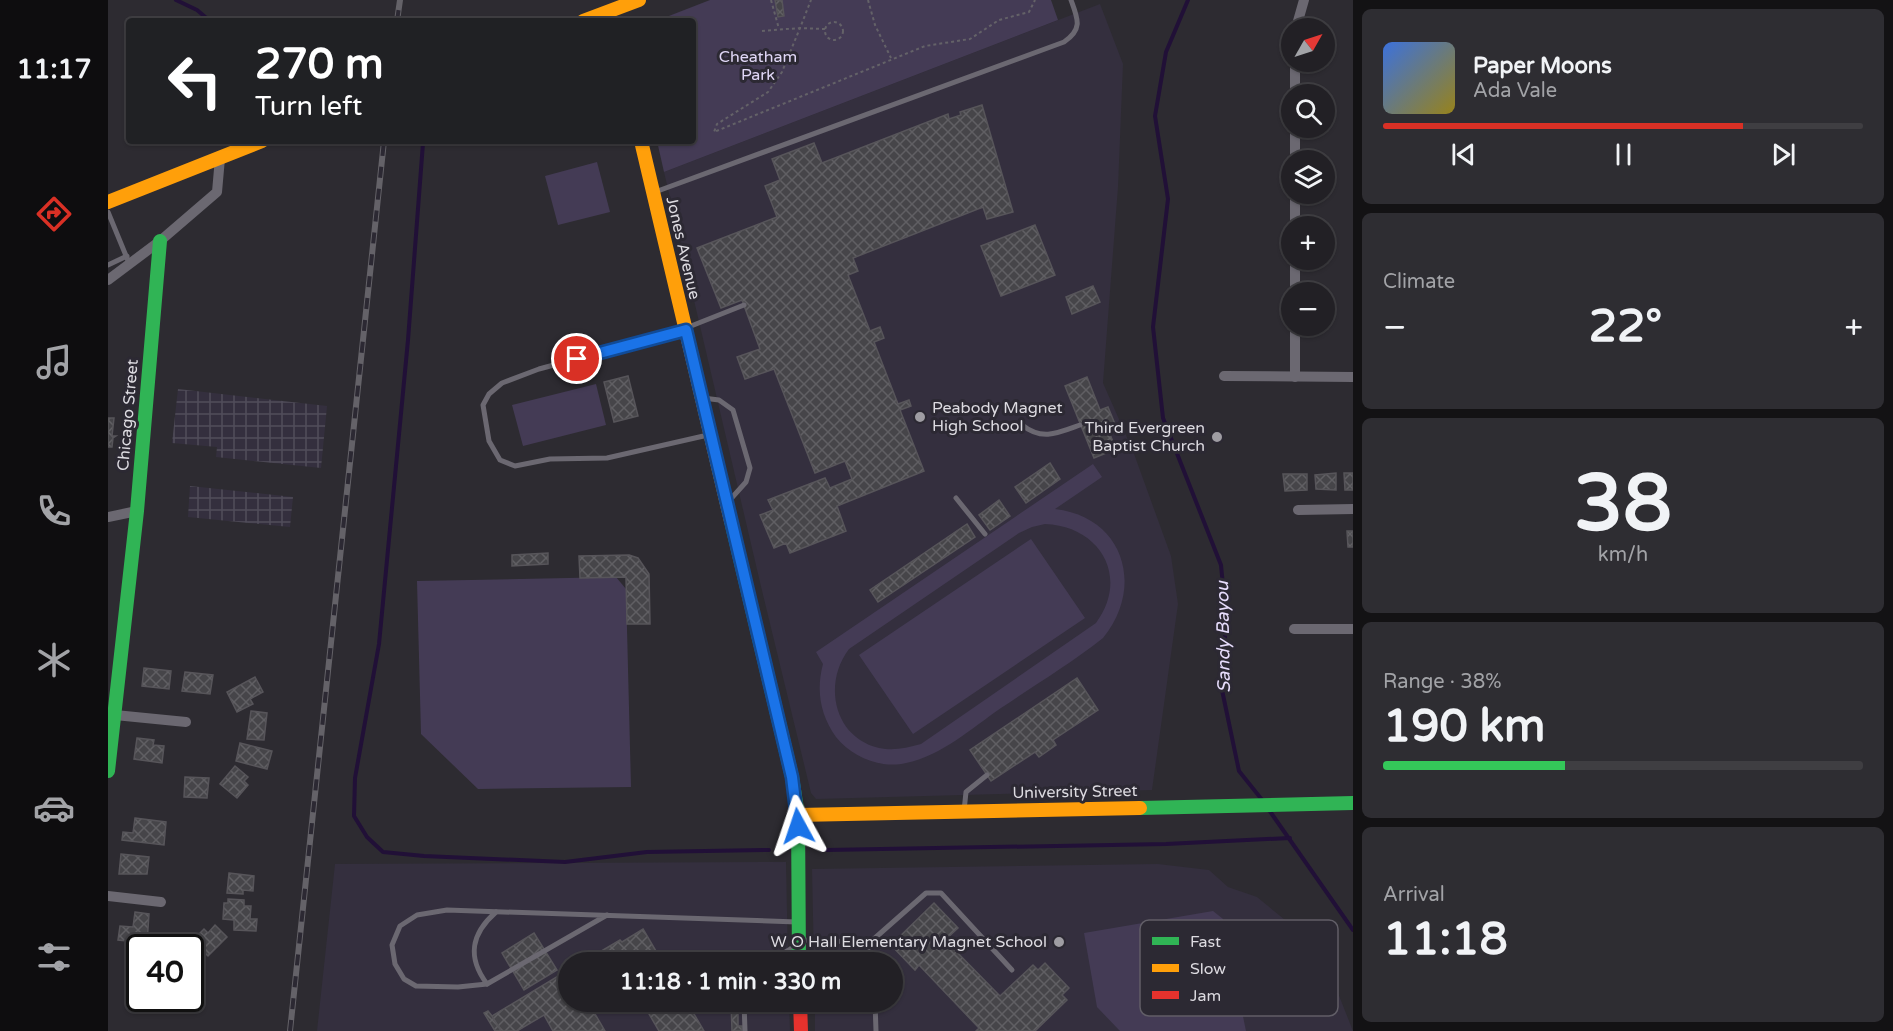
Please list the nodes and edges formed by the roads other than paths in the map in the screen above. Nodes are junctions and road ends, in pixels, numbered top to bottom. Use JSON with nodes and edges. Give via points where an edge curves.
{"nodes":[{"id":1,"x":639,"y":0,"type":"edge"},
{"id":2,"x":1071,"y":0,"type":"edge"},
{"id":3,"x":1304,"y":0,"type":"edge"},
{"id":4,"x":611,"y":16,"type":"edge"},
{"id":5,"x":1299,"y":18,"type":"edge"},
{"id":6,"x":255,"y":144,"type":"edge"},
{"id":7,"x":642,"y":144,"type":"edge"},
{"id":8,"x":220,"y":158,"type":"junction"},
{"id":9,"x":653,"y":192,"type":"junction"},
{"id":10,"x":108,"y":202,"type":"edge"},
{"id":11,"x":109,"y":215,"type":"edge"},
{"id":12,"x":160,"y":241,"type":"junction"},
{"id":13,"x":128,"y":260,"type":"junction"},
{"id":14,"x":108,"y":265,"type":"edge"},
{"id":15,"x":108,"y":280,"type":"edge"},
{"id":16,"x":744,"y":305,"type":"dead end"},
{"id":17,"x":686,"y":329,"type":"junction"},
{"id":18,"x":1295,"y":336,"type":"edge"},
{"id":19,"x":1224,"y":376,"type":"dead end"},
{"id":20,"x":1295,"y":377,"type":"junction"},
{"id":21,"x":1353,"y":377,"type":"edge"},
{"id":22,"x":702,"y":398,"type":"junction"},
{"id":23,"x":1022,"y":425,"type":"dead end"},
{"id":24,"x":1080,"y":425,"type":"dead end"},
{"id":25,"x":711,"y":435,"type":"junction"},
{"id":26,"x":956,"y":498,"type":"dead end"},
{"id":27,"x":727,"y":503,"type":"junction"},
{"id":28,"x":1353,"y":509,"type":"edge"},
{"id":29,"x":1298,"y":510,"type":"dead end"},
{"id":30,"x":137,"y":512,"type":"junction"},
{"id":31,"x":108,"y":517,"type":"edge"},
{"id":32,"x":985,"y":534,"type":"dead end"},
{"id":33,"x":1294,"y":629,"type":"dead end"},
{"id":34,"x":1353,"y":629,"type":"edge"},
{"id":35,"x":111,"y":716,"type":"edge"},
{"id":36,"x":186,"y":722,"type":"dead end"},
{"id":37,"x":108,"y":771,"type":"edge"},
{"id":38,"x":987,"y":775,"type":"dead end"},
{"id":39,"x":1353,"y":803,"type":"edge"},
{"id":40,"x":964,"y":811,"type":"junction"},
{"id":41,"x":798,"y":815,"type":"junction"},
{"id":42,"x":108,"y":896,"type":"edge"},
{"id":43,"x":161,"y":902,"type":"dead end"},
{"id":44,"x":496,"y":912,"type":"junction"},
{"id":45,"x":607,"y":915,"type":"junction"},
{"id":46,"x":799,"y":922,"type":"junction"},
{"id":47,"x":799,"y":940,"type":"junction"},
{"id":48,"x":867,"y":945,"type":"junction"},
{"id":49,"x":787,"y":952,"type":"edge"},
{"id":50,"x":799,"y":952,"type":"edge"},
{"id":51,"x":870,"y":952,"type":"edge"},
{"id":52,"x":1012,"y":970,"type":"dead end"},
{"id":53,"x":487,"y":984,"type":"junction"},
{"id":54,"x":744,"y":1012,"type":"edge"},
{"id":55,"x":800,"y":1012,"type":"edge"},
{"id":56,"x":875,"y":1012,"type":"edge"},
{"id":57,"x":745,"y":1031,"type":"edge"},
{"id":58,"x":801,"y":1031,"type":"edge"},
{"id":59,"x":876,"y":1031,"type":"edge"}],
"edges":[{"from":1,"to":4,"type":"street"},
{"from":2,"to":9,"type":"lane","via":[[1078,29],[1064,42]]},
{"from":3,"to":5,"type":"street"},
{"from":6,"to":8,"type":"street"},
{"from":7,"to":9,"type":"street","name":"Jones Avenue"},
{"from":8,"to":10,"type":"street"},
{"from":8,"to":12,"type":"street","via":[[217,192]]},
{"from":9,"to":17,"type":"street","name":"Jones Avenue"},
{"from":11,"to":13,"type":"lane"},
{"from":12,"to":13,"type":"street"},
{"from":12,"to":30,"type":"street","name":"Chicago Street"},
{"from":13,"to":14,"type":"lane"},
{"from":13,"to":15,"type":"street"},
{"from":16,"to":17,"type":"lane"},
{"from":17,"to":22,"type":"street","name":"Jones Avenue"},
{"from":17,"to":25,"type":"lane","via":[[539,369],[502,383],[483,405],[489,441],[500,460],[515,466],[550,459],[607,458]]},
{"from":18,"to":20,"type":"street"},
{"from":19,"to":20,"type":"street"},
{"from":20,"to":21,"type":"street"},
{"from":22,"to":25,"type":"street","name":"Jones Avenue"},
{"from":22,"to":27,"type":"lane","via":[[719,400],[733,410],[750,468],[746,482]]},
{"from":23,"to":24,"type":"lane","via":[[1040,436]]},
{"from":25,"to":27,"type":"street","name":"Jones Avenue"},
{"from":26,"to":32,"type":"lane"},
{"from":27,"to":41,"type":"street","name":"Jones Avenue","via":[[790,766]]},
{"from":28,"to":29,"type":"street"},
{"from":30,"to":31,"type":"street"},
{"from":30,"to":35,"type":"street","name":"Chicago Street"},
{"from":33,"to":34,"type":"street"},
{"from":35,"to":36,"type":"street"},
{"from":35,"to":37,"type":"street","name":"Chicago Street"},
{"from":38,"to":40,"type":"lane","via":[[966,792]]},
{"from":39,"to":40,"type":"street","name":"University Street"},
{"from":40,"to":41,"type":"street","name":"University Street"},
{"from":41,"to":46,"type":"street","name":"Jones Avenue"},
{"from":42,"to":43,"type":"street"},
{"from":44,"to":45,"type":"lane"},
{"from":44,"to":53,"type":"lane","via":[[481,926],[474,949],[478,972]]},
{"from":44,"to":53,"type":"lane","via":[[447,910],[417,915],[400,926],[392,945],[395,964],[404,979],[416,986]]},
{"from":45,"to":46,"type":"lane"},
{"from":45,"to":53,"type":"lane"},
{"from":46,"to":47,"type":"street","name":"Jones Avenue"},
{"from":47,"to":48,"type":"lane"},
{"from":47,"to":49,"type":"lane"},
{"from":47,"to":50,"type":"street","name":"Jones Avenue"},
{"from":48,"to":51,"type":"lane"},
{"from":48,"to":52,"type":"lane","via":[[932,891],[941,893]]},
{"from":54,"to":57,"type":"lane"},
{"from":55,"to":58,"type":"street"},
{"from":56,"to":59,"type":"lane"}]}
